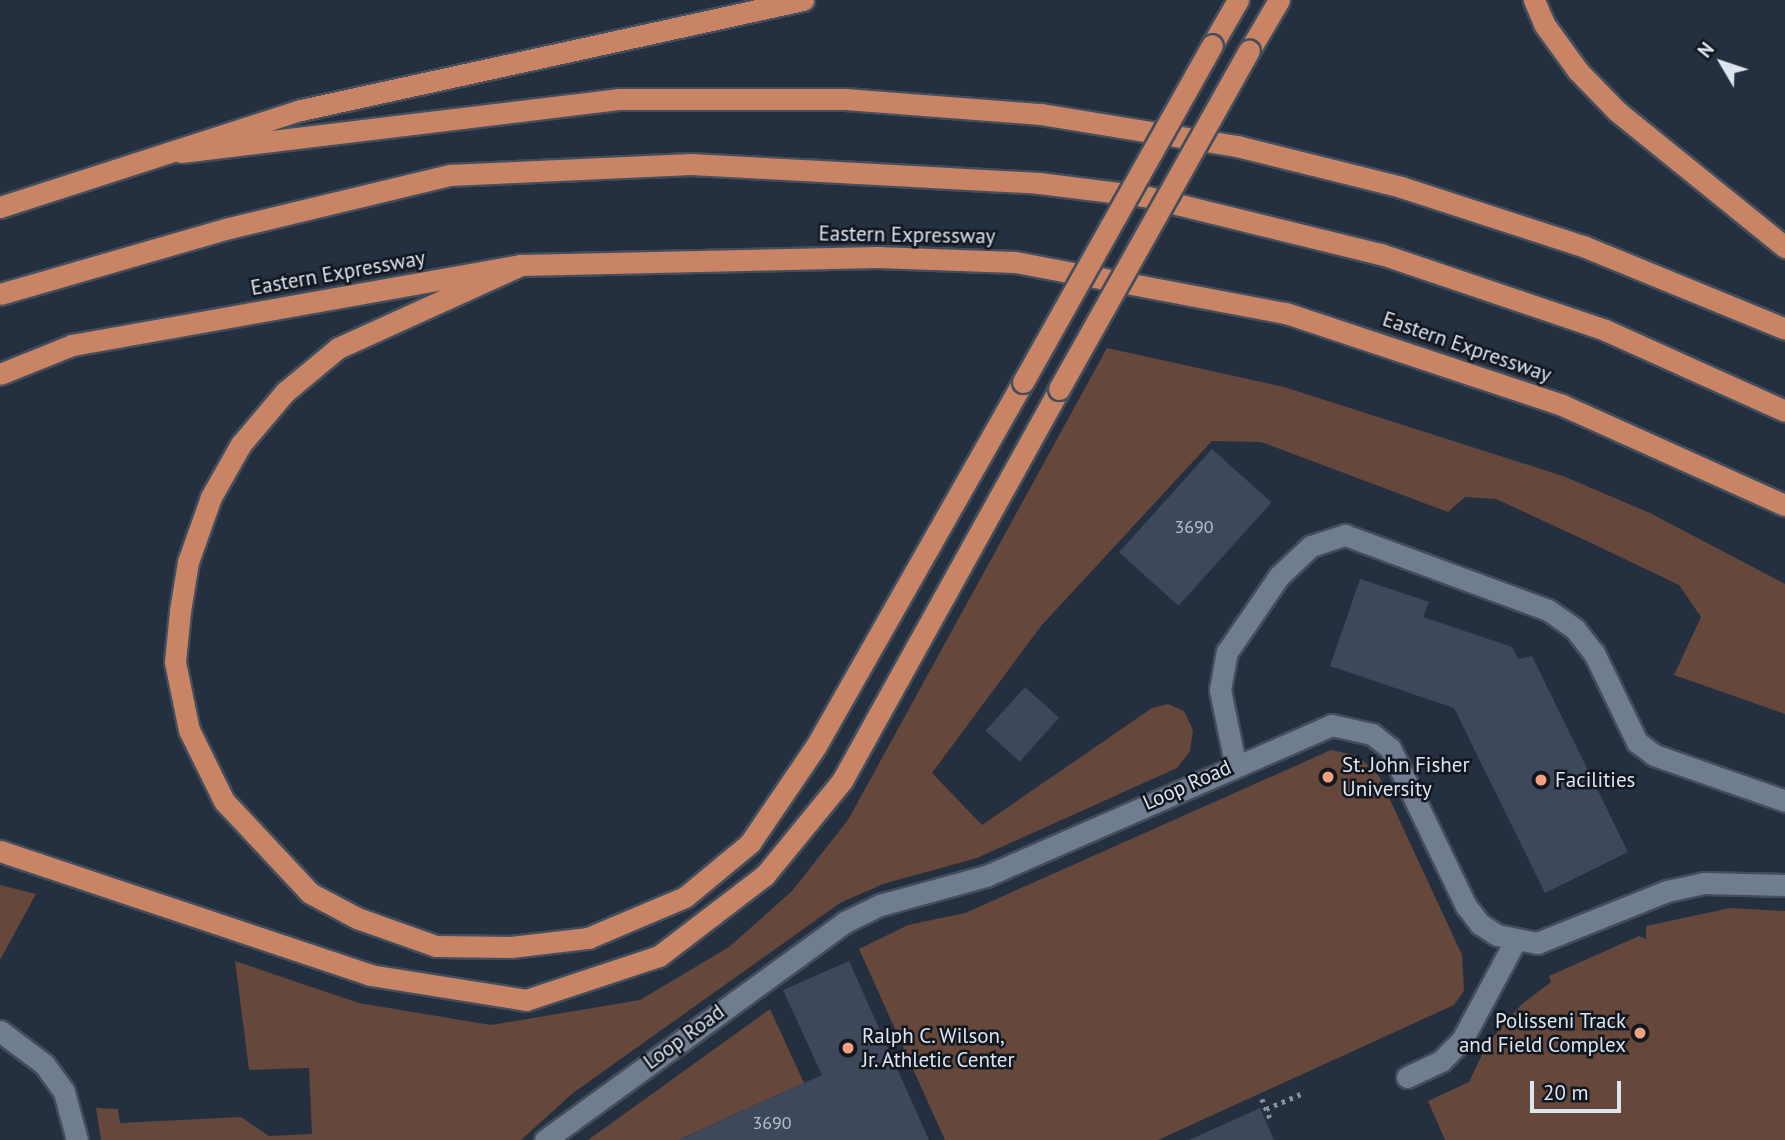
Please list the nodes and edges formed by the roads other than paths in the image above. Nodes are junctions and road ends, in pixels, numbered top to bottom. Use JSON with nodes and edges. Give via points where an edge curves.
{"nodes":[{"id":1,"x":803,"y":0,"type":"edge"},
{"id":2,"x":1238,"y":0,"type":"edge"},
{"id":3,"x":1279,"y":0,"type":"edge"},
{"id":4,"x":1534,"y":0,"type":"edge"},
{"id":5,"x":181,"y":152,"type":"junction"},
{"id":6,"x":0,"y":207,"type":"edge"},
{"id":7,"x":1785,"y":247,"type":"edge"},
{"id":8,"x":521,"y":265,"type":"junction"},
{"id":9,"x":0,"y":294,"type":"edge"},
{"id":10,"x":1785,"y":329,"type":"edge"},
{"id":11,"x":0,"y":374,"type":"edge"},
{"id":12,"x":1785,"y":411,"type":"edge"},
{"id":13,"x":1785,"y":505,"type":"edge"},
{"id":14,"x":1235,"y":763,"type":"junction"},
{"id":15,"x":1785,"y":801,"type":"edge"},
{"id":16,"x":0,"y":851,"type":"edge"},
{"id":17,"x":1785,"y":885,"type":"edge"},
{"id":18,"x":1515,"y":941,"type":"junction"},
{"id":19,"x":0,"y":1031,"type":"edge"},
{"id":20,"x":1407,"y":1077,"type":"dead end"},
{"id":21,"x":77,"y":1140,"type":"edge"},
{"id":22,"x":545,"y":1140,"type":"edge"}],
"edges":[{"from":1,"to":5,"type":"highway","via":[[301,110]]},
{"from":2,"to":8,"type":"highway","bridge":true,"via":[[816,746],[750,843],[685,897],[588,937],[511,947],[436,946],[357,918],[310,893],[224,801],[188,730],[175,662],[180,611],[188,562],[211,497],[241,444],[285,392],[338,348]]},
{"from":3,"to":16,"type":"highway","bridge":true,"via":[[842,781],[765,875],[659,956],[526,1000],[370,975]]},
{"from":4,"to":7,"type":"highway","via":[[1544,24],[1578,71],[1618,112]]},
{"from":5,"to":6,"type":"highway"},
{"from":5,"to":10,"type":"highway","via":[[618,99],[845,99],[1041,114],[1237,146],[1401,187],[1583,246]]},
{"from":8,"to":11,"type":"highway","name":"Eastern Expressway","via":[[72,345]]},
{"from":8,"to":13,"type":"highway","name":"Eastern Expressway","via":[[877,257],[1015,262],[1152,286],[1286,313],[1563,405]]},
{"from":9,"to":12,"type":"highway","via":[[229,228],[449,175],[691,164],[1039,183],[1144,196],[1381,254],[1605,331]]},
{"from":14,"to":15,"type":"street","via":[[1220,690],[1227,652],[1279,576],[1311,546],[1345,535],[1548,610],[1575,629],[1594,653],[1637,742],[1654,755]]},
{"from":14,"to":18,"type":"street","name":"Loop Road","via":[[1331,725],[1372,734],[1390,748],[1404,769],[1466,906],[1479,924]]},
{"from":14,"to":22,"type":"street","name":"Loop Road","via":[[986,876],[880,905],[845,922]]},
{"from":17,"to":18,"type":"street","name":"Loop Road","via":[[1704,883],[1667,891],[1555,938]]},
{"from":18,"to":20,"type":"street","via":[[1462,1040],[1441,1061]]},
{"from":19,"to":21,"type":"street","via":[[44,1064],[64,1092]]}]}
